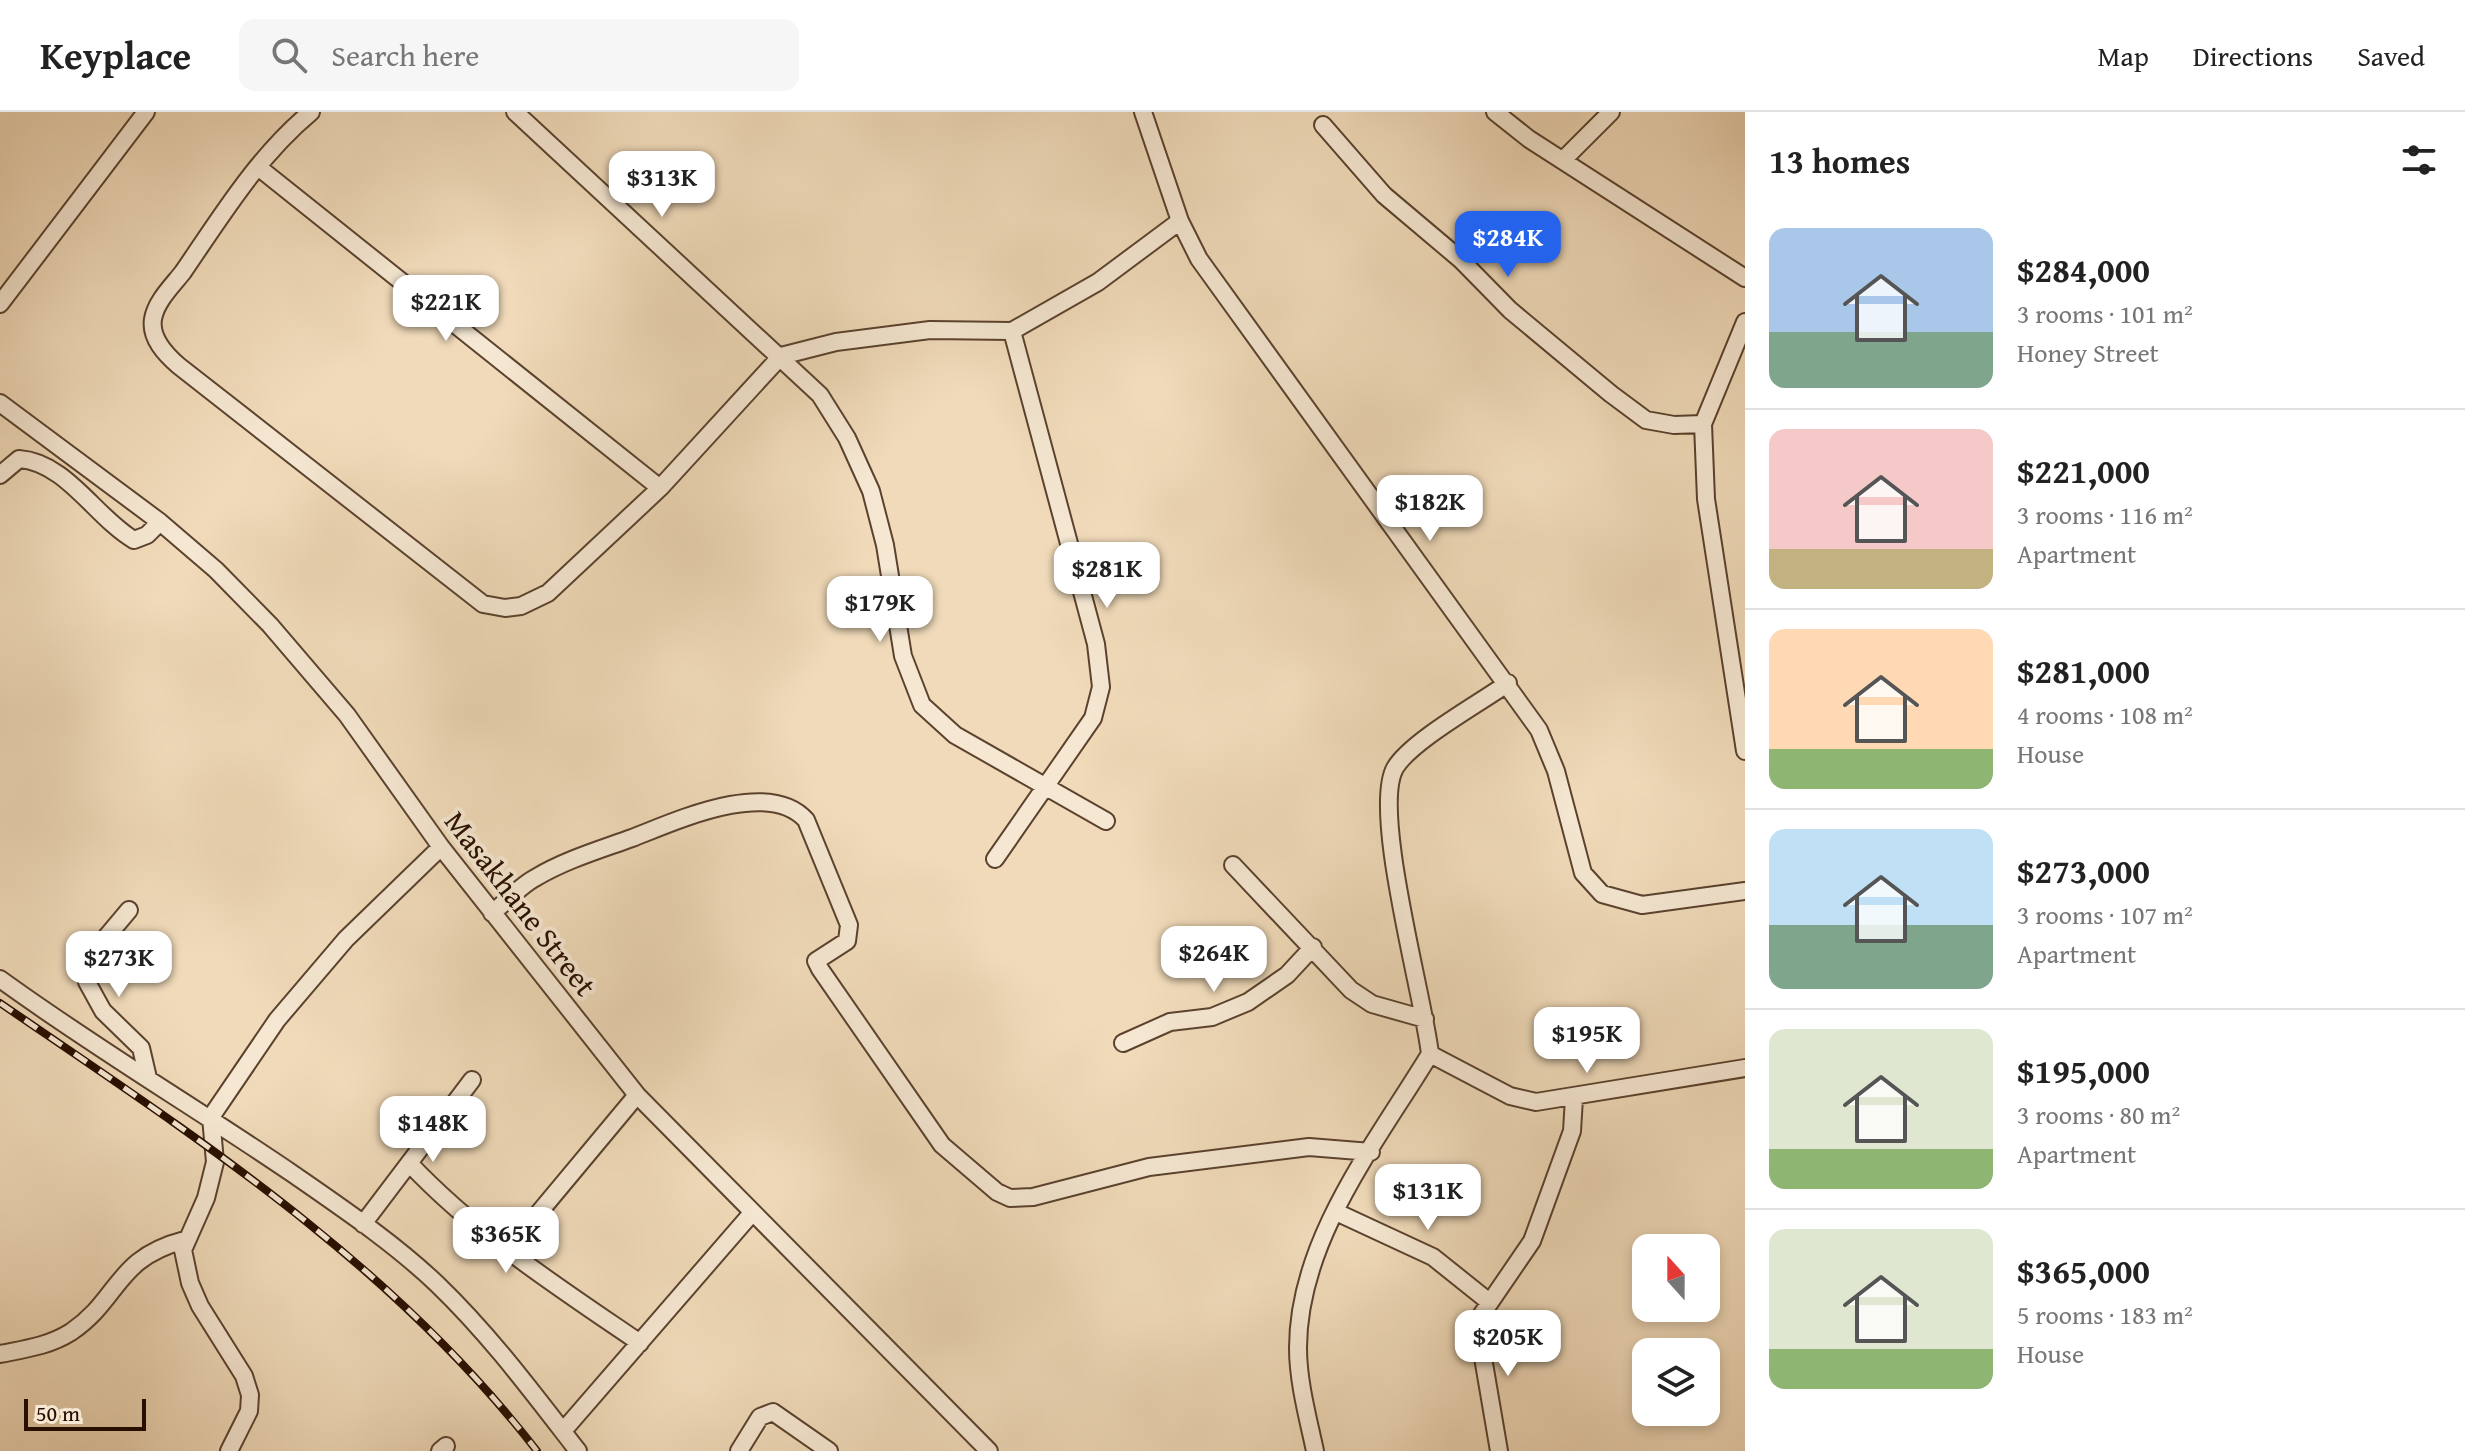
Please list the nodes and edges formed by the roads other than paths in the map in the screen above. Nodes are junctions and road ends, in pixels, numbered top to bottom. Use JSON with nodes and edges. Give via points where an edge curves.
{"nodes":[{"id":1,"x":146,"y":112,"type":"edge"},
{"id":2,"x":311,"y":112,"type":"edge"},
{"id":3,"x":515,"y":112,"type":"edge"},
{"id":4,"x":1143,"y":112,"type":"edge"},
{"id":5,"x":1495,"y":112,"type":"edge"},
{"id":6,"x":1611,"y":112,"type":"edge"},
{"id":7,"x":1323,"y":125,"type":"dead end"},
{"id":8,"x":1563,"y":160,"type":"junction"},
{"id":9,"x":258,"y":167,"type":"junction"},
{"id":10,"x":1180,"y":221,"type":"junction"},
{"id":11,"x":1745,"y":278,"type":"edge"},
{"id":12,"x":0,"y":304,"type":"edge"},
{"id":13,"x":1745,"y":322,"type":"edge"},
{"id":14,"x":1012,"y":331,"type":"junction"},
{"id":15,"x":781,"y":356,"type":"junction"},
{"id":16,"x":0,"y":403,"type":"edge"},
{"id":17,"x":1703,"y":424,"type":"junction"},
{"id":18,"x":0,"y":475,"type":"edge"},
{"id":19,"x":660,"y":488,"type":"junction"},
{"id":20,"x":160,"y":522,"type":"junction"},
{"id":21,"x":1508,"y":683,"type":"junction"},
{"id":22,"x":1745,"y":751,"type":"edge"},
{"id":23,"x":1047,"y":785,"type":"junction"},
{"id":24,"x":1106,"y":821,"type":"dead end"},
{"id":25,"x":441,"y":847,"type":"junction"},
{"id":26,"x":995,"y":859,"type":"dead end"},
{"id":27,"x":1233,"y":865,"type":"dead end"},
{"id":28,"x":1744,"y":895,"type":"edge"},
{"id":29,"x":129,"y":910,"type":"dead end"},
{"id":30,"x":492,"y":913,"type":"junction"},
{"id":31,"x":1313,"y":947,"type":"junction"},
{"id":32,"x":0,"y":979,"type":"edge"},
{"id":33,"x":1425,"y":1019,"type":"junction"},
{"id":34,"x":1123,"y":1043,"type":"dead end"},
{"id":35,"x":1430,"y":1054,"type":"junction"},
{"id":36,"x":1745,"y":1068,"type":"edge"},
{"id":37,"x":148,"y":1078,"type":"junction"},
{"id":38,"x":472,"y":1080,"type":"dead end"},
{"id":39,"x":637,"y":1095,"type":"junction"},
{"id":40,"x":1574,"y":1098,"type":"junction"},
{"id":41,"x":211,"y":1117,"type":"junction"},
{"id":42,"x":1371,"y":1152,"type":"junction"},
{"id":43,"x":409,"y":1163,"type":"junction"},
{"id":44,"x":1336,"y":1212,"type":"junction"},
{"id":45,"x":752,"y":1213,"type":"junction"},
{"id":46,"x":363,"y":1224,"type":"junction"},
{"id":47,"x":185,"y":1240,"type":"junction"},
{"id":48,"x":507,"y":1251,"type":"junction"},
{"id":49,"x":1488,"y":1301,"type":"junction"},
{"id":50,"x":640,"y":1343,"type":"junction"},
{"id":51,"x":0,"y":1354,"type":"edge"},
{"id":52,"x":563,"y":1431,"type":"junction"},
{"id":53,"x":229,"y":1451,"type":"edge"},
{"id":54,"x":578,"y":1451,"type":"edge"},
{"id":55,"x":739,"y":1451,"type":"edge"},
{"id":56,"x":829,"y":1451,"type":"edge"},
{"id":57,"x":989,"y":1451,"type":"edge"},
{"id":58,"x":1315,"y":1451,"type":"edge"},
{"id":59,"x":1499,"y":1451,"type":"edge"}],
"edges":[{"from":1,"to":12,"type":"street"},
{"from":2,"to":9,"type":"street"},
{"from":3,"to":15,"type":"street"},
{"from":4,"to":10,"type":"street"},
{"from":5,"to":8,"type":"street"},
{"from":6,"to":8,"type":"street"},
{"from":7,"to":17,"type":"street","via":[[1384,195],[1611,394],[1646,420]]},
{"from":8,"to":11,"type":"street"},
{"from":9,"to":19,"type":"street"},
{"from":9,"to":19,"type":"street","via":[[153,318],[155,336],[179,366],[483,604],[521,606],[548,593]]},
{"from":10,"to":14,"type":"street","via":[[1098,282]]},
{"from":10,"to":21,"type":"street","via":[[1238,317]]},
{"from":13,"to":17,"type":"street"},
{"from":14,"to":15,"type":"street","via":[[930,330],[836,342]]},
{"from":14,"to":23,"type":"street","via":[[1096,644],[1101,687],[1093,718]]},
{"from":15,"to":19,"type":"street"},
{"from":15,"to":23,"type":"street","via":[[820,395],[871,491],[903,656],[917,696],[955,735]]},
{"from":16,"to":20,"type":"street","name":"Masakhane Street"},
{"from":17,"to":22,"type":"street","via":[[1706,499]]},
{"from":18,"to":20,"type":"street","via":[[19,459],[40,463],[113,528],[134,540]]},
{"from":20,"to":25,"type":"street","name":"Masakhane Street","via":[[216,570],[315,677]]},
{"from":21,"to":28,"type":"street","via":[[1539,730],[1556,771],[1583,873],[1602,894],[1642,905]]},
{"from":21,"to":33,"type":"street","via":[[1422,742],[1395,769],[1389,802],[1392,840]]},
{"from":23,"to":24,"type":"street"},
{"from":23,"to":26,"type":"street"},
{"from":25,"to":30,"type":"street","name":"Masakhane Street"},
{"from":25,"to":41,"type":"street","via":[[346,939],[277,1020]]},
{"from":27,"to":31,"type":"street"},
{"from":29,"to":37,"type":"street","via":[[92,954],[87,982],[103,1011],[141,1048]]},
{"from":30,"to":39,"type":"street","name":"Masakhane Street"},
{"from":30,"to":42,"type":"street","via":[[532,879],[564,862],[665,824],[736,805],[784,805],[806,820],[849,925],[847,941],[816,961],[827,981],[942,1145],[997,1192],[1010,1198],[1033,1197],[1149,1167],[1309,1147]]},
{"from":31,"to":33,"type":"street","via":[[1351,990],[1372,1004]]},
{"from":31,"to":34,"type":"street","via":[[1287,975],[1248,1002],[1212,1017],[1170,1022]]},
{"from":32,"to":37,"type":"street"},
{"from":33,"to":35,"type":"street"},
{"from":35,"to":40,"type":"street","via":[[1510,1096],[1536,1102]]},
{"from":35,"to":42,"type":"street"},
{"from":36,"to":40,"type":"street"},
{"from":37,"to":41,"type":"street"},
{"from":38,"to":43,"type":"street"},
{"from":39,"to":45,"type":"street","name":"Masakhane Street"},
{"from":39,"to":48,"type":"street"},
{"from":40,"to":49,"type":"street","via":[[1572,1131],[1532,1241]]},
{"from":41,"to":46,"type":"street"},
{"from":41,"to":47,"type":"street","via":[[213,1170]]},
{"from":42,"to":44,"type":"street"},
{"from":43,"to":46,"type":"street"},
{"from":43,"to":48,"type":"street","via":[[443,1199]]},
{"from":44,"to":49,"type":"street","via":[[1433,1257]]},
{"from":44,"to":58,"type":"street","via":[[1319,1240],[1301,1309],[1298,1349]]},
{"from":45,"to":50,"type":"street"},
{"from":45,"to":57,"type":"street","name":"Masakhane Street"},
{"from":46,"to":52,"type":"street","via":[[435,1282],[476,1324]]},
{"from":47,"to":51,"type":"street","via":[[146,1253],[74,1329],[52,1343]]},
{"from":47,"to":53,"type":"street","via":[[190,1283],[250,1395],[249,1411]]},
{"from":48,"to":50,"type":"street"},
{"from":49,"to":59,"type":"street","via":[[1480,1317],[1480,1340]]},
{"from":50,"to":52,"type":"street"},
{"from":52,"to":54,"type":"street"},
{"from":55,"to":56,"type":"street","via":[[760,1417],[773,1412]]}]}
